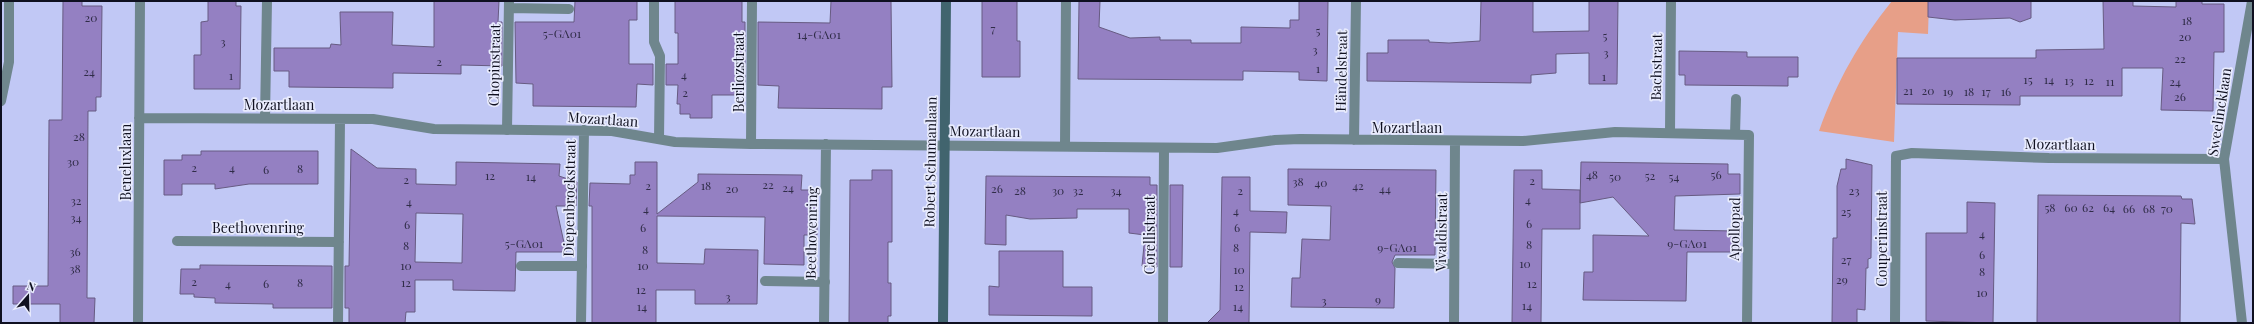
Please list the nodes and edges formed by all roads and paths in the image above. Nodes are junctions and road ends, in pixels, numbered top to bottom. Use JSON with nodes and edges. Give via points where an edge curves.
{"nodes":[{"id":1,"x":9,"y":1,"type":"edge"},
{"id":2,"x":140,"y":1,"type":"edge"},
{"id":3,"x":267,"y":1,"type":"edge"},
{"id":4,"x":654,"y":1,"type":"edge"},
{"id":5,"x":752,"y":1,"type":"edge"},
{"id":6,"x":946,"y":1,"type":"edge"},
{"id":7,"x":1066,"y":1,"type":"edge"},
{"id":8,"x":1356,"y":1,"type":"edge"},
{"id":9,"x":1671,"y":1,"type":"edge"},
{"id":10,"x":2252,"y":1,"type":"edge"},
{"id":11,"x":509,"y":5,"type":"edge"},
{"id":12,"x":569,"y":9,"type":"dead end"},
{"id":13,"x":4,"y":71,"type":"edge"},
{"id":14,"x":1736,"y":99,"type":"dead end"},
{"id":15,"x":1,"y":101,"type":"edge"},
{"id":16,"x":139,"y":118,"type":"junction"},
{"id":17,"x":265,"y":118,"type":"junction"},
{"id":18,"x":340,"y":119,"type":"junction"},
{"id":19,"x":507,"y":130,"type":"junction"},
{"id":20,"x":584,"y":130,"type":"junction"},
{"id":21,"x":1670,"y":133,"type":"junction"},
{"id":22,"x":1735,"y":134,"type":"junction"},
{"id":23,"x":1749,"y":135,"type":"joint"},
{"id":24,"x":659,"y":139,"type":"junction"},
{"id":25,"x":1354,"y":140,"type":"junction"},
{"id":26,"x":1456,"y":141,"type":"junction"},
{"id":27,"x":751,"y":144,"type":"junction"},
{"id":28,"x":826,"y":144,"type":"junction"},
{"id":29,"x":945,"y":145,"type":"junction"},
{"id":30,"x":1065,"y":146,"type":"junction"},
{"id":31,"x":1164,"y":148,"type":"junction"},
{"id":32,"x":1896,"y":156,"type":"joint"},
{"id":33,"x":2224,"y":159,"type":"junction"},
{"id":34,"x":177,"y":241,"type":"dead end"},
{"id":35,"x":339,"y":242,"type":"junction"},
{"id":36,"x":1398,"y":263,"type":"dead end"},
{"id":37,"x":1454,"y":264,"type":"junction"},
{"id":38,"x":521,"y":266,"type":"dead end"},
{"id":39,"x":582,"y":266,"type":"junction"},
{"id":40,"x":765,"y":281,"type":"dead end"},
{"id":41,"x":825,"y":282,"type":"junction"},
{"id":42,"x":138,"y":323,"type":"edge"},
{"id":43,"x":338,"y":323,"type":"edge"},
{"id":44,"x":581,"y":323,"type":"edge"},
{"id":45,"x":824,"y":323,"type":"edge"},
{"id":46,"x":943,"y":323,"type":"edge"},
{"id":47,"x":1162,"y":323,"type":"edge"},
{"id":48,"x":1454,"y":323,"type":"edge"},
{"id":49,"x":1747,"y":323,"type":"edge"},
{"id":50,"x":1895,"y":323,"type":"edge"},
{"id":51,"x":2242,"y":323,"type":"edge"}],
"edges":[{"from":1,"to":13,"type":"street"},
{"from":2,"to":16,"type":"street","name":"Beneluxlaan"},
{"from":3,"to":17,"type":"street"},
{"from":4,"to":24,"type":"street","via":[[654,42],[660,56]]},
{"from":5,"to":27,"type":"street","name":"Berliozstraat"},
{"from":6,"to":29,"type":"street","name":"Robert Schumanlaan"},
{"from":7,"to":30,"type":"street"},
{"from":8,"to":25,"type":"street","name":"Händelstraat"},
{"from":9,"to":21,"type":"street","name":"Bachstraat"},
{"from":10,"to":33,"type":"street","name":"Sweelincklaan"},
{"from":11,"to":12,"type":"street"},
{"from":11,"to":19,"type":"street","name":"Chopinstraat"},
{"from":13,"to":15,"type":"street"},
{"from":14,"to":22,"type":"street"},
{"from":16,"to":17,"type":"street","name":"Mozartlaan"},
{"from":16,"to":42,"type":"street","name":"Beneluxlaan"},
{"from":17,"to":18,"type":"street","name":"Mozartlaan"},
{"from":18,"to":19,"type":"street","name":"Mozartlaan","via":[[373,119],[434,129]]},
{"from":18,"to":35,"type":"street"},
{"from":19,"to":20,"type":"street","name":"Mozartlaan"},
{"from":20,"to":24,"type":"street","name":"Mozartlaan","via":[[612,131]]},
{"from":20,"to":39,"type":"street","name":"Diepenbrockstraat"},
{"from":21,"to":22,"type":"street","name":"Mozartlaan"},
{"from":21,"to":26,"type":"street","name":"Mozartlaan","via":[[1615,132],[1523,142]]},
{"from":22,"to":23,"type":"street","name":"Mozartlaan"},
{"from":23,"to":49,"type":"street","name":"Apollopad"},
{"from":24,"to":27,"type":"street","name":"Mozartlaan","via":[[675,142]]},
{"from":25,"to":26,"type":"street","name":"Mozartlaan"},
{"from":25,"to":31,"type":"street","name":"Mozartlaan","via":[[1275,140],[1217,148]]},
{"from":26,"to":37,"type":"street","name":"Vivaldistraat"},
{"from":27,"to":28,"type":"street","name":"Mozartlaan"},
{"from":28,"to":29,"type":"street","name":"Mozartlaan"},
{"from":28,"to":41,"type":"street","name":"Beethovenring"},
{"from":29,"to":30,"type":"street","name":"Mozartlaan"},
{"from":29,"to":46,"type":"street","name":"Robert Schumanlaan"},
{"from":30,"to":31,"type":"street","name":"Mozartlaan"},
{"from":31,"to":47,"type":"street","name":"Corellistraat"},
{"from":32,"to":33,"type":"street","name":"Mozartlaan","via":[[1912,153],[2049,158]]},
{"from":32,"to":50,"type":"street","name":"Couperinstraat"},
{"from":33,"to":51,"type":"street","name":"Sweelincklaan"},
{"from":34,"to":35,"type":"street","name":"Beethovenring"},
{"from":35,"to":43,"type":"street"},
{"from":36,"to":37,"type":"street"},
{"from":37,"to":48,"type":"street","name":"Vivaldistraat"},
{"from":38,"to":39,"type":"street","name":"Diepenbrockstraat"},
{"from":39,"to":44,"type":"street","name":"Diepenbrockstraat"},
{"from":40,"to":41,"type":"street"},
{"from":41,"to":45,"type":"street","name":"Beethovenring"}]}
